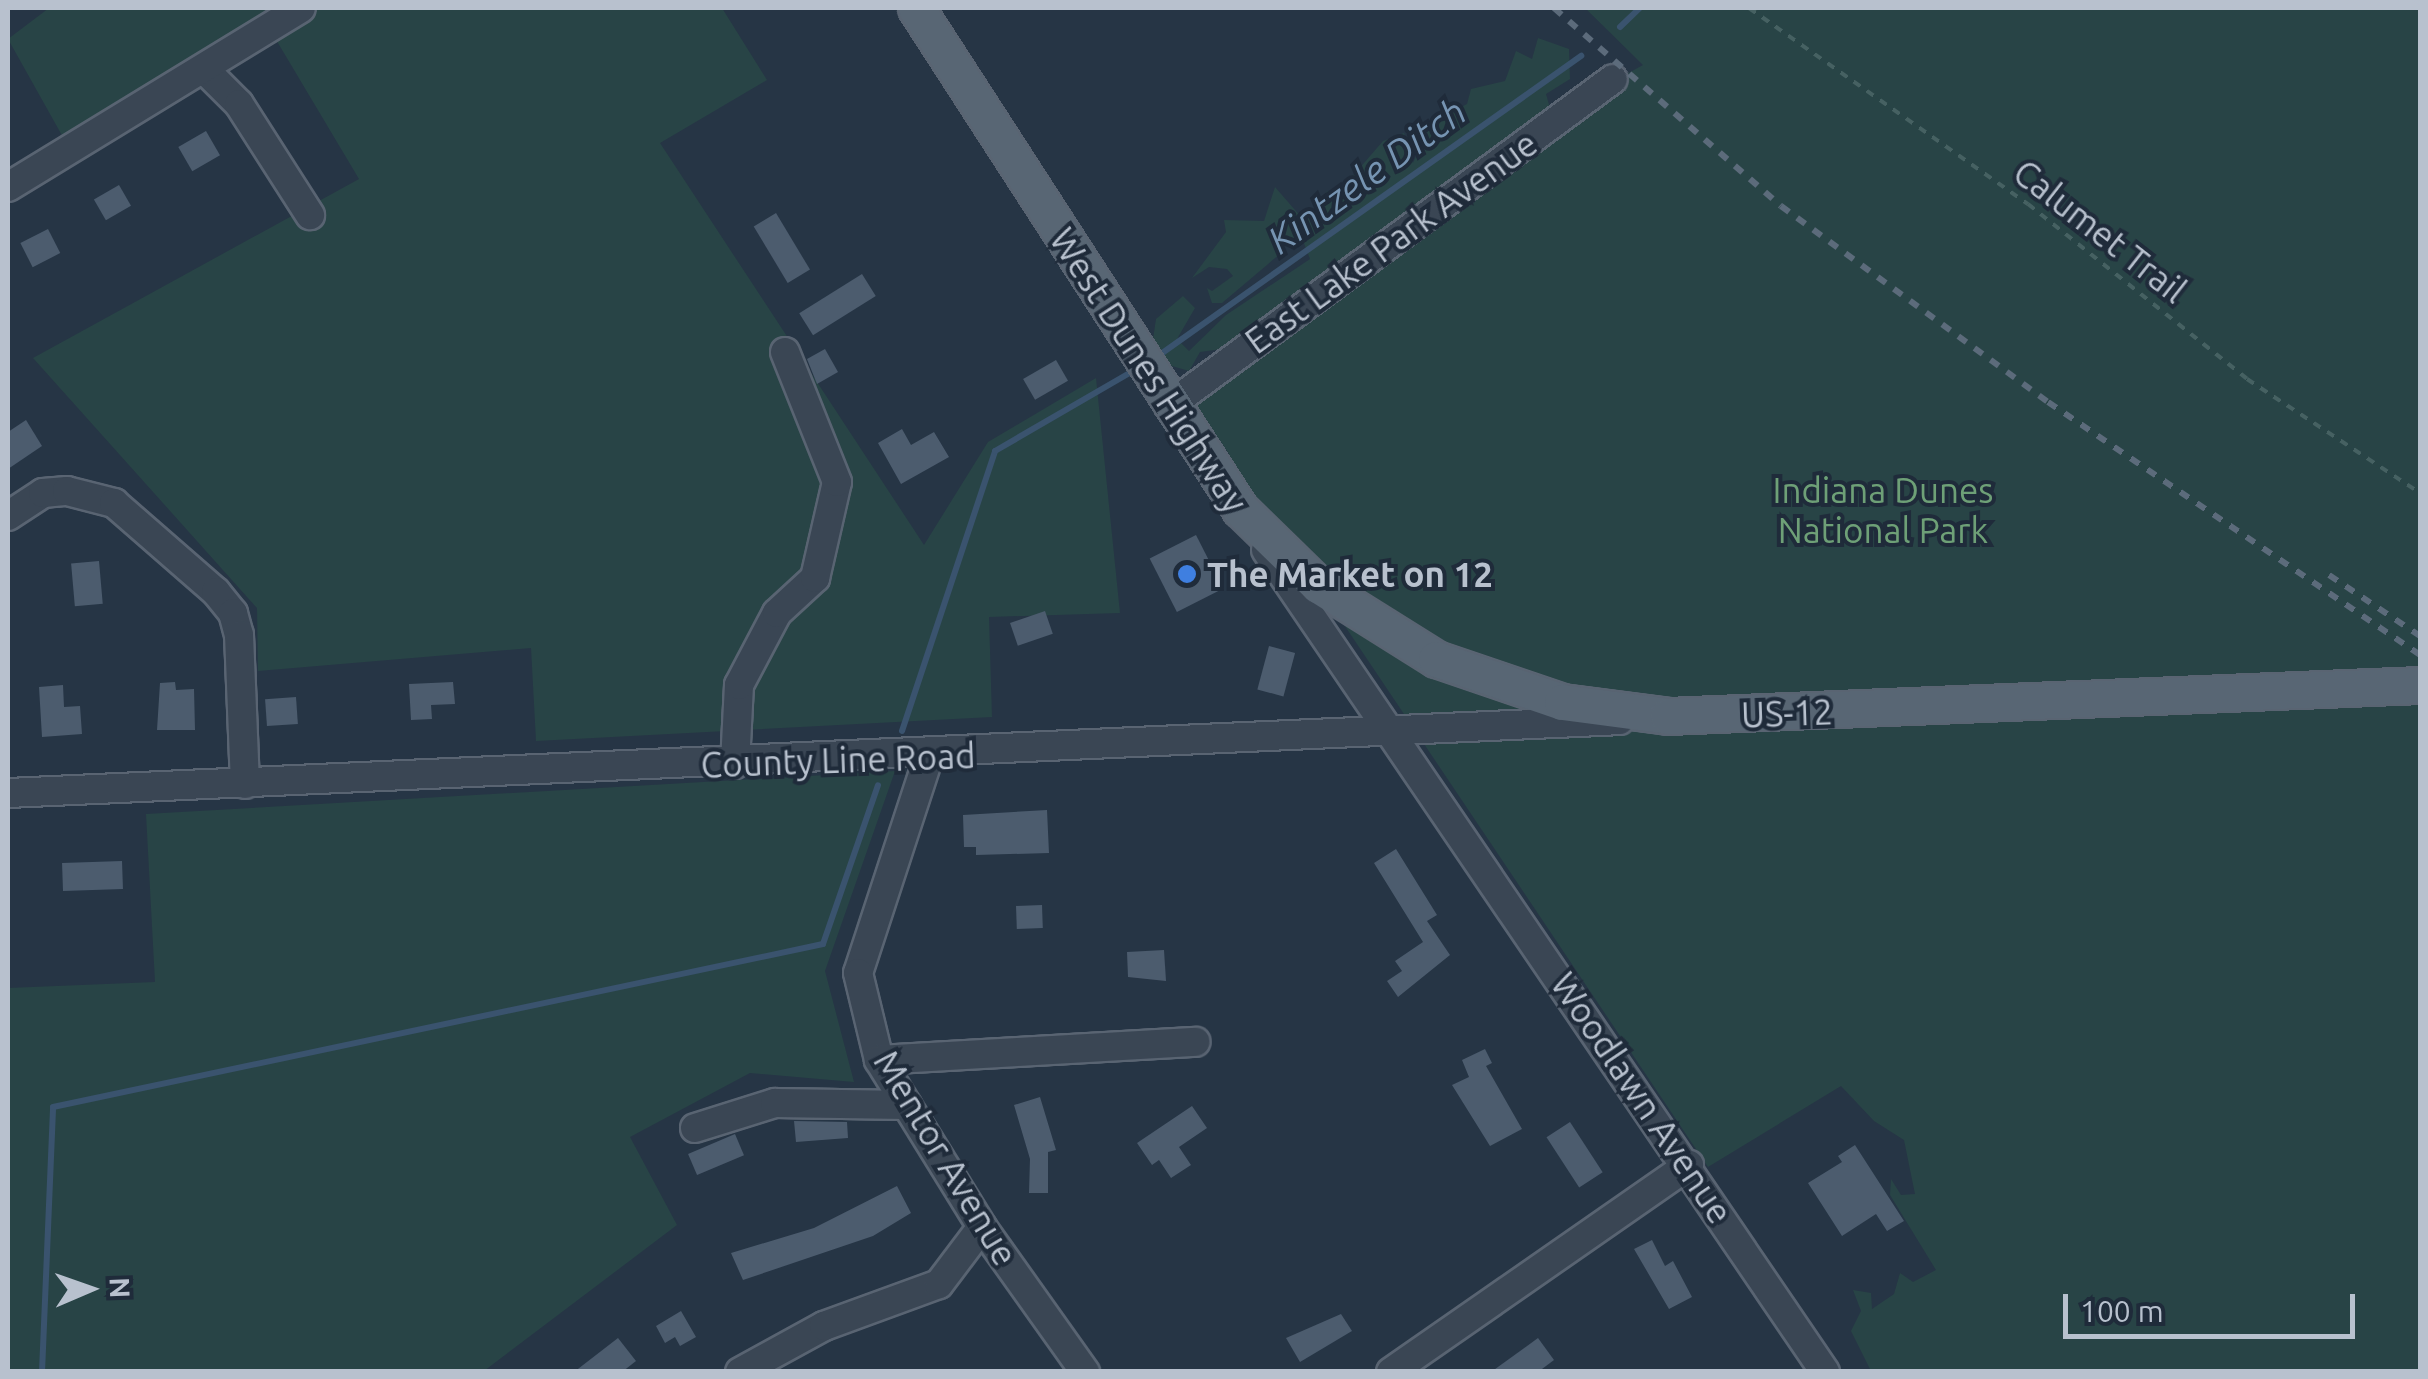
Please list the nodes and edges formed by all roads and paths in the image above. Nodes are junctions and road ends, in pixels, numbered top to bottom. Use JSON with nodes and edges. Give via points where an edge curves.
{"nodes":[{"id":1,"x":301,"y":8,"type":"edge"},
{"id":2,"x":916,"y":8,"type":"edge"},
{"id":3,"x":1749,"y":8,"type":"edge"},
{"id":4,"x":204,"y":68,"type":"junction"},
{"id":5,"x":1614,"y":79,"type":"dead end"},
{"id":6,"x":8,"y":188,"type":"edge"},
{"id":7,"x":310,"y":215,"type":"dead end"},
{"id":8,"x":786,"y":352,"type":"dead end"},
{"id":9,"x":1169,"y":406,"type":"junction"},
{"id":10,"x":1224,"y":488,"type":"junction"},
{"id":11,"x":2420,"y":493,"type":"edge"},
{"id":12,"x":8,"y":516,"type":"edge"},
{"id":13,"x":2420,"y":684,"type":"edge"},
{"id":14,"x":1668,"y":716,"type":"junction"},
{"id":15,"x":1393,"y":735,"type":"junction"},
{"id":16,"x":929,"y":756,"type":"junction"},
{"id":17,"x":735,"y":764,"type":"junction"},
{"id":18,"x":244,"y":784,"type":"junction"},
{"id":19,"x":8,"y":792,"type":"edge"},
{"id":20,"x":1458,"y":826,"type":"joint"},
{"id":21,"x":1196,"y":1042,"type":"dead end"},
{"id":22,"x":879,"y":1060,"type":"junction"},
{"id":23,"x":907,"y":1105,"type":"junction"},
{"id":24,"x":695,"y":1128,"type":"dead end"},
{"id":25,"x":1689,"y":1165,"type":"junction"},
{"id":26,"x":982,"y":1226,"type":"junction"},
{"id":27,"x":740,"y":1372,"type":"edge"},
{"id":28,"x":1085,"y":1372,"type":"edge"},
{"id":29,"x":1391,"y":1372,"type":"edge"},
{"id":30,"x":1825,"y":1372,"type":"edge"}],
"edges":[{"from":1,"to":4,"type":"street"},
{"from":2,"to":9,"type":"main road","name":"West Dunes Highway"},
{"from":3,"to":11,"type":"path","name":"Calumet Trail","via":[[2028,204],[2247,379]]},
{"from":4,"to":6,"type":"street"},
{"from":4,"to":7,"type":"street","via":[[239,104]]},
{"from":5,"to":9,"type":"street","name":"East Lake Park Avenue"},
{"from":8,"to":17,"type":"street","via":[[838,482],[815,578],[777,613],[739,685]]},
{"from":9,"to":10,"type":"main road","name":"West Dunes Highway"},
{"from":10,"to":14,"type":"main road","name":"US-12","via":[[1318,585],[1436,659],[1562,702]]},
{"from":10,"to":15,"type":"street","name":"West Dunes Highway"},
{"from":12,"to":18,"type":"street","via":[[43,493],[67,491],[114,502],[216,592],[233,612],[239,635]]},
{"from":13,"to":14,"type":"main road","name":"US-12"},
{"from":14,"to":15,"type":"street","name":"County Line Road"},
{"from":15,"to":16,"type":"street","name":"County Line Road"},
{"from":15,"to":20,"type":"street","name":"West Dunes Highway"},
{"from":16,"to":17,"type":"street","name":"County Line Road"},
{"from":16,"to":22,"type":"street","name":"Mentor Avenue","via":[[858,973]]},
{"from":17,"to":18,"type":"street","name":"County Line Road"},
{"from":18,"to":19,"type":"street","name":"County Line Road"},
{"from":20,"to":25,"type":"street","name":"Woodlawn Avenue"},
{"from":21,"to":22,"type":"street"},
{"from":22,"to":23,"type":"street","name":"Mentor Avenue"},
{"from":23,"to":24,"type":"street","via":[[775,1102]]},
{"from":23,"to":26,"type":"street","name":"Mentor Avenue"},
{"from":25,"to":29,"type":"street"},
{"from":25,"to":30,"type":"street","name":"Woodlawn Avenue"},
{"from":26,"to":27,"type":"street","via":[[940,1284],[824,1326]]},
{"from":26,"to":28,"type":"street","name":"Mentor Avenue"}]}
